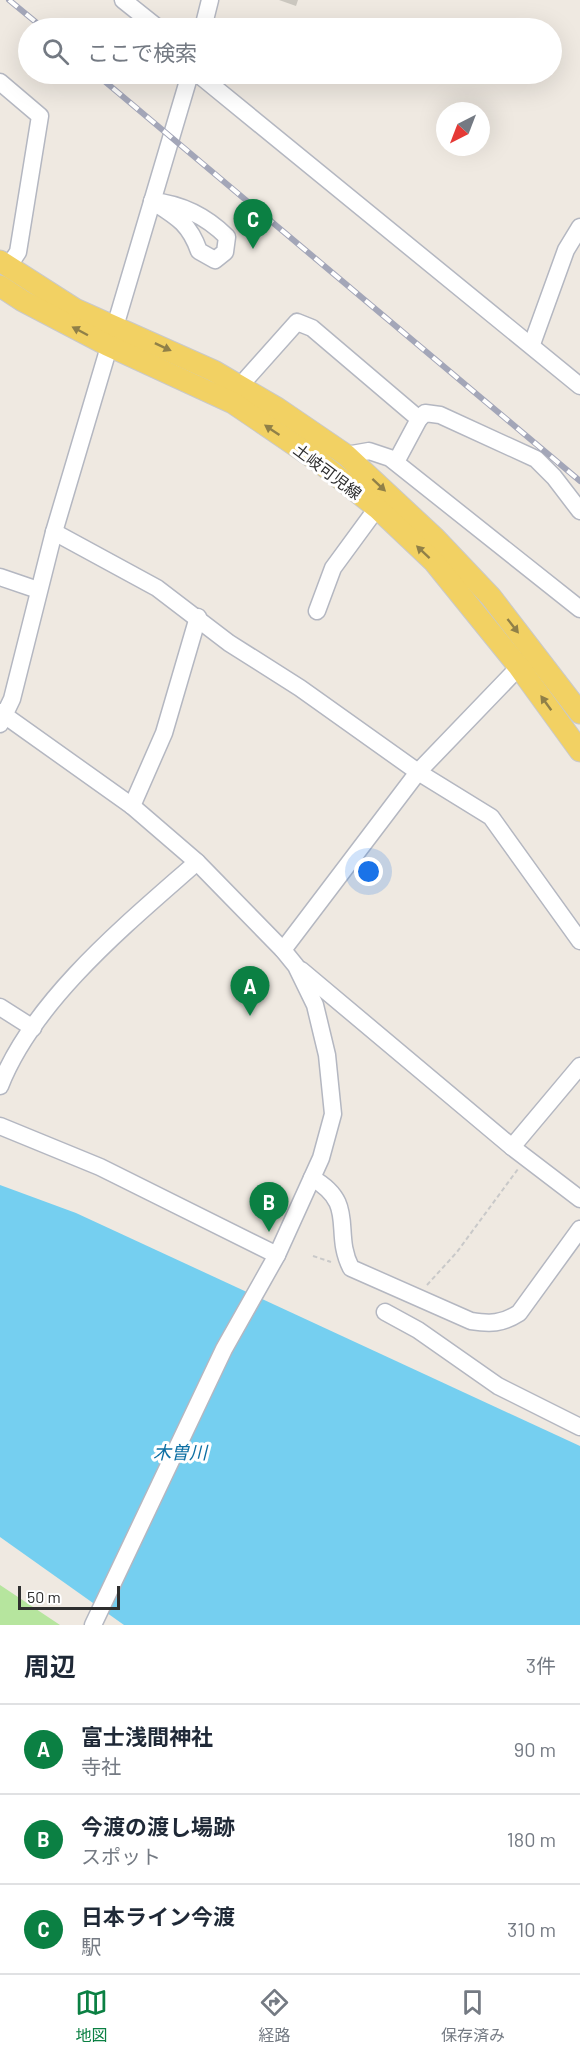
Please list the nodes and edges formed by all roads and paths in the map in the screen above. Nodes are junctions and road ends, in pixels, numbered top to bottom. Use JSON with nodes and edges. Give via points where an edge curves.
{"nodes":[{"id":1,"x":123,"y":0,"type":"edge"},
{"id":2,"x":210,"y":0,"type":"edge"},
{"id":3,"x":146,"y":18,"type":"edge"},
{"id":4,"x":205,"y":18,"type":"edge"},
{"id":5,"x":0,"y":82,"type":"edge"},
{"id":6,"x":187,"y":84,"type":"edge"},
{"id":7,"x":210,"y":84,"type":"edge"},
{"id":8,"x":152,"y":201,"type":"junction"},
{"id":9,"x":213,"y":223,"type":"junction"},
{"id":10,"x":580,"y":227,"type":"edge"},
{"id":11,"x":194,"y":237,"type":"junction"},
{"id":12,"x":3,"y":271,"type":"edge"},
{"id":13,"x":110,"y":336,"type":"junction"},
{"id":14,"x":532,"y":344,"type":"junction"},
{"id":15,"x":580,"y":386,"type":"edge"},
{"id":16,"x":244,"y":388,"type":"junction"},
{"id":17,"x":419,"y":419,"type":"junction"},
{"id":18,"x":346,"y":455,"type":"junction"},
{"id":19,"x":396,"y":462,"type":"junction"},
{"id":20,"x":377,"y":508,"type":"junction"},
{"id":21,"x":580,"y":511,"type":"edge"},
{"id":22,"x":54,"y":532,"type":"junction"},
{"id":23,"x":0,"y":577,"type":"edge"},
{"id":24,"x":38,"y":590,"type":"junction"},
{"id":25,"x":580,"y":609,"type":"edge"},
{"id":26,"x":317,"y":611,"type":"dead end"},
{"id":27,"x":198,"y":617,"type":"junction"},
{"id":28,"x":519,"y":667,"type":"junction"},
{"id":29,"x":580,"y":713,"type":"edge"},
{"id":30,"x":2,"y":717,"type":"edge"},
{"id":31,"x":580,"y":751,"type":"edge"},
{"id":32,"x":418,"y":772,"type":"junction"},
{"id":33,"x":132,"y":806,"type":"junction"},
{"id":34,"x":197,"y":862,"type":"junction"},
{"id":35,"x":580,"y":941,"type":"edge"},
{"id":36,"x":283,"y":950,"type":"junction"},
{"id":37,"x":296,"y":966,"type":"junction"},
{"id":38,"x":0,"y":1007,"type":"edge"},
{"id":39,"x":33,"y":1028,"type":"junction"},
{"id":40,"x":580,"y":1066,"type":"edge"},
{"id":41,"x":0,"y":1086,"type":"edge"},
{"id":42,"x":0,"y":1126,"type":"edge"},
{"id":43,"x":512,"y":1147,"type":"junction"},
{"id":44,"x":526,"y":1157,"type":"junction"},
{"id":45,"x":312,"y":1178,"type":"junction"},
{"id":46,"x":580,"y":1198,"type":"edge"},
{"id":47,"x":580,"y":1229,"type":"edge"},
{"id":48,"x":277,"y":1255,"type":"junction"},
{"id":49,"x":414,"y":1296,"type":"junction"},
{"id":50,"x":385,"y":1312,"type":"dead end"},
{"id":51,"x":580,"y":1427,"type":"edge"},
{"id":52,"x":93,"y":1625,"type":"edge"}],
"edges":[{"from":1,"to":3,"type":"street"},
{"from":2,"to":4,"type":"street"},
{"from":5,"to":12,"type":"street","via":[[40,116],[18,252]]},
{"from":6,"to":8,"type":"street"},
{"from":7,"to":14,"type":"street"},
{"from":8,"to":9,"type":"street","via":[[178,204]]},
{"from":8,"to":11,"type":"street","via":[[183,221]]},
{"from":8,"to":13,"type":"street"},
{"from":9,"to":11,"type":"street","via":[[200,228]]},
{"from":9,"to":11,"type":"street","via":[[227,237],[225,252],[214,260],[199,251]]},
{"from":10,"to":14,"type":"street","via":[[566,250]]},
{"from":12,"to":13,"type":"main road","name":"土岐可児線","via":[[75,309]]},
{"from":13,"to":16,"type":"main road","name":"土岐可児線","one_way":true,"via":[[148,340]]},
{"from":20,"to":13,"type":"main road","name":"土岐可児線","one_way":true,"via":[[318,461],[233,403]]},
{"from":13,"to":22,"type":"street"},
{"from":14,"to":15,"type":"street"},
{"from":16,"to":17,"type":"street","via":[[247,378],[297,322],[312,328]]},
{"from":16,"to":18,"type":"main road","name":"土岐可児線"},
{"from":17,"to":19,"type":"street"},
{"from":17,"to":21,"type":"street","via":[[425,413],[440,415],[536,459]]},
{"from":18,"to":19,"type":"street","via":[[369,450]]},
{"from":18,"to":29,"type":"main road","name":"土岐可児線","one_way":true,"via":[[491,597]]},
{"from":19,"to":25,"type":"street"},
{"from":20,"to":26,"type":"street","via":[[333,568]]},
{"from":28,"to":20,"type":"main road","name":"土岐可児線","one_way":true,"via":[[435,562]]},
{"from":22,"to":24,"type":"street"},
{"from":22,"to":27,"type":"street","via":[[150,583]]},
{"from":23,"to":24,"type":"street"},
{"from":24,"to":30,"type":"street"},
{"from":27,"to":32,"type":"street","via":[[229,643]]},
{"from":27,"to":33,"type":"street","via":[[164,733]]},
{"from":31,"to":28,"type":"main road","name":"土岐可児線","one_way":true},
{"from":28,"to":32,"type":"street"},
{"from":30,"to":33,"type":"street"},
{"from":32,"to":35,"type":"street","via":[[491,818]]},
{"from":32,"to":36,"type":"street"},
{"from":33,"to":34,"type":"street"},
{"from":34,"to":36,"type":"street"},
{"from":34,"to":39,"type":"street","via":[[108,942]]},
{"from":36,"to":37,"type":"street"},
{"from":37,"to":43,"type":"street"},
{"from":37,"to":45,"type":"street","via":[[315,1005],[327,1055],[333,1114]]},
{"from":38,"to":39,"type":"street"},
{"from":39,"to":41,"type":"street"},
{"from":40,"to":43,"type":"street"},
{"from":42,"to":48,"type":"street","via":[[100,1167]]},
{"from":43,"to":44,"type":"street"},
{"from":44,"to":46,"type":"street"},
{"from":44,"to":49,"type":"path","via":[[457,1252]]},
{"from":45,"to":48,"type":"street"},
{"from":45,"to":49,"type":"street","via":[[337,1200],[342,1212],[343,1253],[351,1268]]},
{"from":47,"to":49,"type":"street","via":[[519,1313],[508,1320],[491,1324],[471,1321]]},
{"from":48,"to":52,"type":"street","via":[[224,1349]]},
{"from":50,"to":51,"type":"street","via":[[418,1330],[498,1386]]}]}
